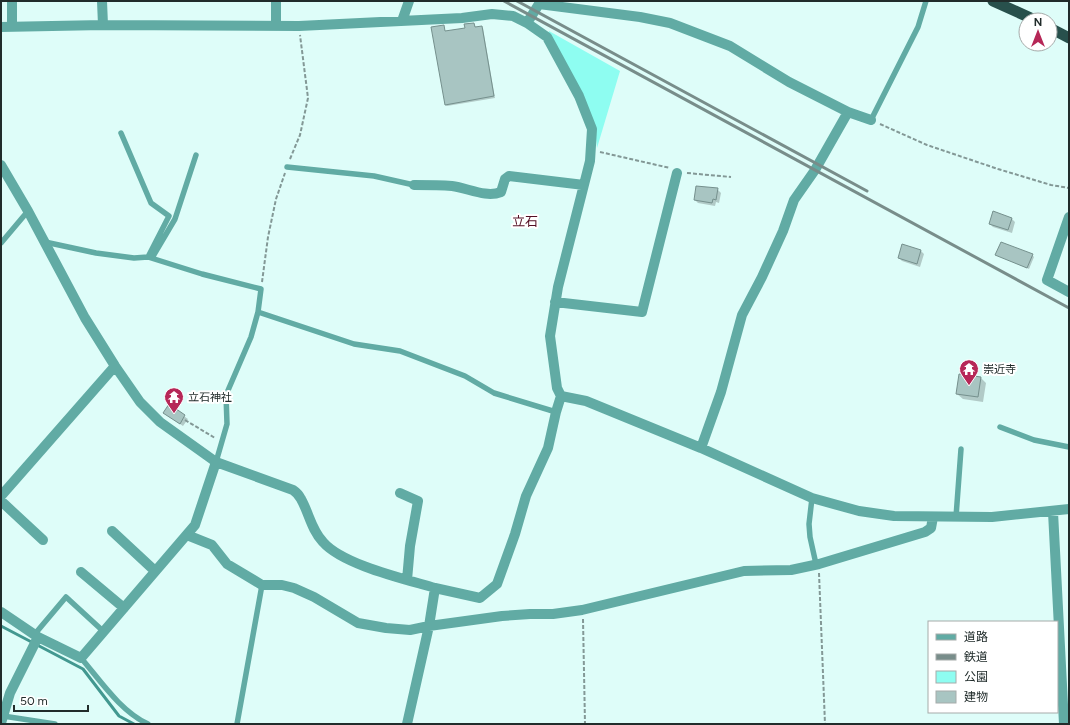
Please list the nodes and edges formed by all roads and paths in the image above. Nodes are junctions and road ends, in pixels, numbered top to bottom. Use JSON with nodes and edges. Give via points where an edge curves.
{"nodes":[{"id":1,"x":12,"y":1,"type":"edge"},
{"id":2,"x":102,"y":1,"type":"edge"},
{"id":3,"x":276,"y":1,"type":"edge"},
{"id":4,"x":409,"y":1,"type":"edge"},
{"id":5,"x":926,"y":1,"type":"edge"},
{"id":6,"x":993,"y":1,"type":"edge"},
{"id":7,"x":538,"y":2,"type":"edge"},
{"id":8,"x":1018,"y":12,"type":"edge"},
{"id":9,"x":402,"y":21,"type":"junction"},
{"id":10,"x":527,"y":23,"type":"junction"},
{"id":11,"x":103,"y":26,"type":"junction"},
{"id":12,"x":276,"y":26,"type":"junction"},
{"id":13,"x":299,"y":26,"type":"junction"},
{"id":14,"x":12,"y":27,"type":"junction"},
{"id":15,"x":1,"y":28,"type":"edge"},
{"id":16,"x":1058,"y":32,"type":"edge"},
{"id":17,"x":1069,"y":38,"type":"edge"},
{"id":18,"x":848,"y":112,"type":"junction"},
{"id":19,"x":872,"y":120,"type":"junction"},
{"id":20,"x":121,"y":132,"type":"dead end"},
{"id":21,"x":591,"y":150,"type":"junction"},
{"id":22,"x":196,"y":155,"type":"dead end"},
{"id":23,"x":1,"y":164,"type":"edge"},
{"id":24,"x":287,"y":167,"type":"junction"},
{"id":25,"x":677,"y":173,"type":"junction"},
{"id":26,"x":731,"y":177,"type":"dead end"},
{"id":27,"x":414,"y":185,"type":"joint"},
{"id":28,"x":584,"y":185,"type":"junction"},
{"id":29,"x":1069,"y":188,"type":"edge"},
{"id":30,"x":28,"y":211,"type":"junction"},
{"id":31,"x":1069,"y":217,"type":"edge"},
{"id":32,"x":45,"y":242,"type":"junction"},
{"id":33,"x":1,"y":243,"type":"edge"},
{"id":34,"x":150,"y":257,"type":"junction"},
{"id":35,"x":261,"y":289,"type":"junction"},
{"id":36,"x":1069,"y":292,"type":"edge"},
{"id":37,"x":555,"y":302,"type":"junction"},
{"id":38,"x":258,"y":312,"type":"junction"},
{"id":39,"x":115,"y":366,"type":"junction"},
{"id":40,"x":561,"y":396,"type":"junction"},
{"id":41,"x":556,"y":412,"type":"junction"},
{"id":42,"x":185,"y":420,"type":"dead end"},
{"id":43,"x":1000,"y":426,"type":"dead end"},
{"id":44,"x":222,"y":441,"type":"junction"},
{"id":45,"x":1069,"y":447,"type":"edge"},
{"id":46,"x":702,"y":448,"type":"junction"},
{"id":47,"x":961,"y":449,"type":"dead end"},
{"id":48,"x":216,"y":462,"type":"junction"},
{"id":49,"x":400,"y":493,"type":"dead end"},
{"id":50,"x":1,"y":496,"type":"edge"},
{"id":51,"x":812,"y":498,"type":"junction"},
{"id":52,"x":1,"y":502,"type":"edge"},
{"id":53,"x":1069,"y":509,"type":"edge"},
{"id":54,"x":1053,"y":512,"type":"junction"},
{"id":55,"x":933,"y":517,"type":"junction"},
{"id":56,"x":956,"y":517,"type":"junction"},
{"id":57,"x":112,"y":531,"type":"dead end"},
{"id":58,"x":187,"y":535,"type":"junction"},
{"id":59,"x":43,"y":540,"type":"dead end"},
{"id":60,"x":818,"y":564,"type":"junction"},
{"id":61,"x":156,"y":571,"type":"junction"},
{"id":62,"x":81,"y":572,"type":"dead end"},
{"id":63,"x":407,"y":580,"type":"junction"},
{"id":64,"x":262,"y":585,"type":"junction"},
{"id":65,"x":434,"y":588,"type":"junction"},
{"id":66,"x":124,"y":608,"type":"junction"},
{"id":67,"x":582,"y":610,"type":"junction"},
{"id":68,"x":1,"y":612,"type":"edge"},
{"id":69,"x":428,"y":626,"type":"junction"},
{"id":70,"x":103,"y":631,"type":"junction"},
{"id":71,"x":36,"y":636,"type":"junction"},
{"id":72,"x":81,"y":658,"type":"junction"},
{"id":73,"x":2,"y":720,"type":"edge"},
{"id":74,"x":55,"y":724,"type":"edge"},
{"id":75,"x":148,"y":724,"type":"edge"},
{"id":76,"x":237,"y":724,"type":"edge"},
{"id":77,"x":407,"y":724,"type":"edge"},
{"id":78,"x":585,"y":724,"type":"edge"},
{"id":79,"x":825,"y":724,"type":"edge"},
{"id":80,"x":1064,"y":724,"type":"edge"}],
"edges":[{"from":1,"to":14,"type":"street"},
{"from":2,"to":11,"type":"street"},
{"from":3,"to":12,"type":"street"},
{"from":4,"to":9,"type":"street"},
{"from":5,"to":19,"type":"lane","via":[[918,27]]},
{"from":6,"to":8,"type":"highway"},
{"from":7,"to":10,"type":"street"},
{"from":7,"to":18,"type":"street","via":[[670,23],[730,46],[790,82]]},
{"from":9,"to":10,"type":"street","via":[[492,14],[514,16]]},
{"from":9,"to":13,"type":"street"},
{"from":10,"to":21,"type":"street","via":[[547,37],[575,90],[592,129]]},
{"from":11,"to":12,"type":"street"},
{"from":11,"to":14,"type":"street"},
{"from":12,"to":13,"type":"street"},
{"from":13,"to":24,"type":"path","via":[[308,98],[300,135]]},
{"from":14,"to":15,"type":"street"},
{"from":16,"to":17,"type":"highway"},
{"from":18,"to":19,"type":"street"},
{"from":18,"to":46,"type":"street","via":[[815,170],[794,200],[783,231],[742,315],[721,392]]},
{"from":19,"to":29,"type":"path","via":[[927,144],[1051,185]]},
{"from":20,"to":34,"type":"lane","via":[[151,203],[169,216]]},
{"from":21,"to":25,"type":"path","via":[[670,168]]},
{"from":21,"to":28,"type":"street"},
{"from":22,"to":34,"type":"lane","via":[[175,219]]},
{"from":23,"to":30,"type":"street"},
{"from":24,"to":27,"type":"lane","via":[[374,176]]},
{"from":24,"to":35,"type":"path","via":[[276,199]]},
{"from":25,"to":26,"type":"path"},
{"from":25,"to":37,"type":"street","via":[[642,312]]},
{"from":27,"to":28,"type":"street","via":[[452,186],[496,194],[501,192],[505,179],[509,176]]},
{"from":28,"to":37,"type":"street"},
{"from":30,"to":32,"type":"street"},
{"from":30,"to":33,"type":"lane"},
{"from":31,"to":36,"type":"street","via":[[1047,280]]},
{"from":32,"to":34,"type":"lane","via":[[96,253],[134,258]]},
{"from":32,"to":39,"type":"street","via":[[85,318]]},
{"from":34,"to":35,"type":"lane"},
{"from":35,"to":38,"type":"lane"},
{"from":37,"to":40,"type":"street","via":[[550,336],[557,388]]},
{"from":38,"to":41,"type":"lane","via":[[354,344],[400,351],[465,376],[494,393]]},
{"from":38,"to":44,"type":"lane","via":[[251,337],[226,395],[227,424]]},
{"from":39,"to":48,"type":"street","via":[[140,402],[160,422]]},
{"from":39,"to":50,"type":"street"},
{"from":40,"to":41,"type":"street"},
{"from":40,"to":46,"type":"street","via":[[586,401]]},
{"from":41,"to":65,"type":"street","via":[[548,448],[526,496],[516,534],[497,584],[480,598]]},
{"from":42,"to":44,"type":"path"},
{"from":43,"to":45,"type":"lane","via":[[1034,440]]},
{"from":44,"to":48,"type":"lane"},
{"from":46,"to":51,"type":"street"},
{"from":47,"to":56,"type":"lane"},
{"from":48,"to":58,"type":"street","via":[[195,525]]},
{"from":48,"to":63,"type":"street","via":[[293,490],[301,497],[313,529],[338,555]]},
{"from":49,"to":63,"type":"street","via":[[418,501]]},
{"from":51,"to":55,"type":"street","via":[[859,511],[894,516]]},
{"from":51,"to":60,"type":"lane","via":[[810,537]]},
{"from":52,"to":59,"type":"street"},
{"from":53,"to":54,"type":"street"},
{"from":54,"to":56,"type":"street"},
{"from":54,"to":80,"type":"street"},
{"from":55,"to":56,"type":"street"},
{"from":55,"to":60,"type":"street","via":[[931,528],[925,532]]},
{"from":57,"to":61,"type":"street"},
{"from":58,"to":61,"type":"street"},
{"from":58,"to":64,"type":"street","via":[[212,545],[227,564]]},
{"from":60,"to":67,"type":"street","via":[[791,570],[744,571]]},
{"from":60,"to":79,"type":"path"},
{"from":61,"to":66,"type":"street"},
{"from":62,"to":66,"type":"street"},
{"from":63,"to":65,"type":"street"},
{"from":64,"to":69,"type":"street","via":[[294,588],[358,622],[410,630]]},
{"from":64,"to":76,"type":"lane"},
{"from":65,"to":69,"type":"street"},
{"from":66,"to":70,"type":"street"},
{"from":67,"to":69,"type":"street","via":[[502,616]]},
{"from":67,"to":78,"type":"path"},
{"from":68,"to":71,"type":"street"},
{"from":69,"to":77,"type":"street"},
{"from":70,"to":71,"type":"lane","via":[[66,597]]},
{"from":70,"to":72,"type":"street"},
{"from":71,"to":72,"type":"street"},
{"from":71,"to":73,"type":"street","via":[[10,693]]},
{"from":72,"to":75,"type":"lane","via":[[118,701],[139,720]]},
{"from":73,"to":74,"type":"lane"}]}
